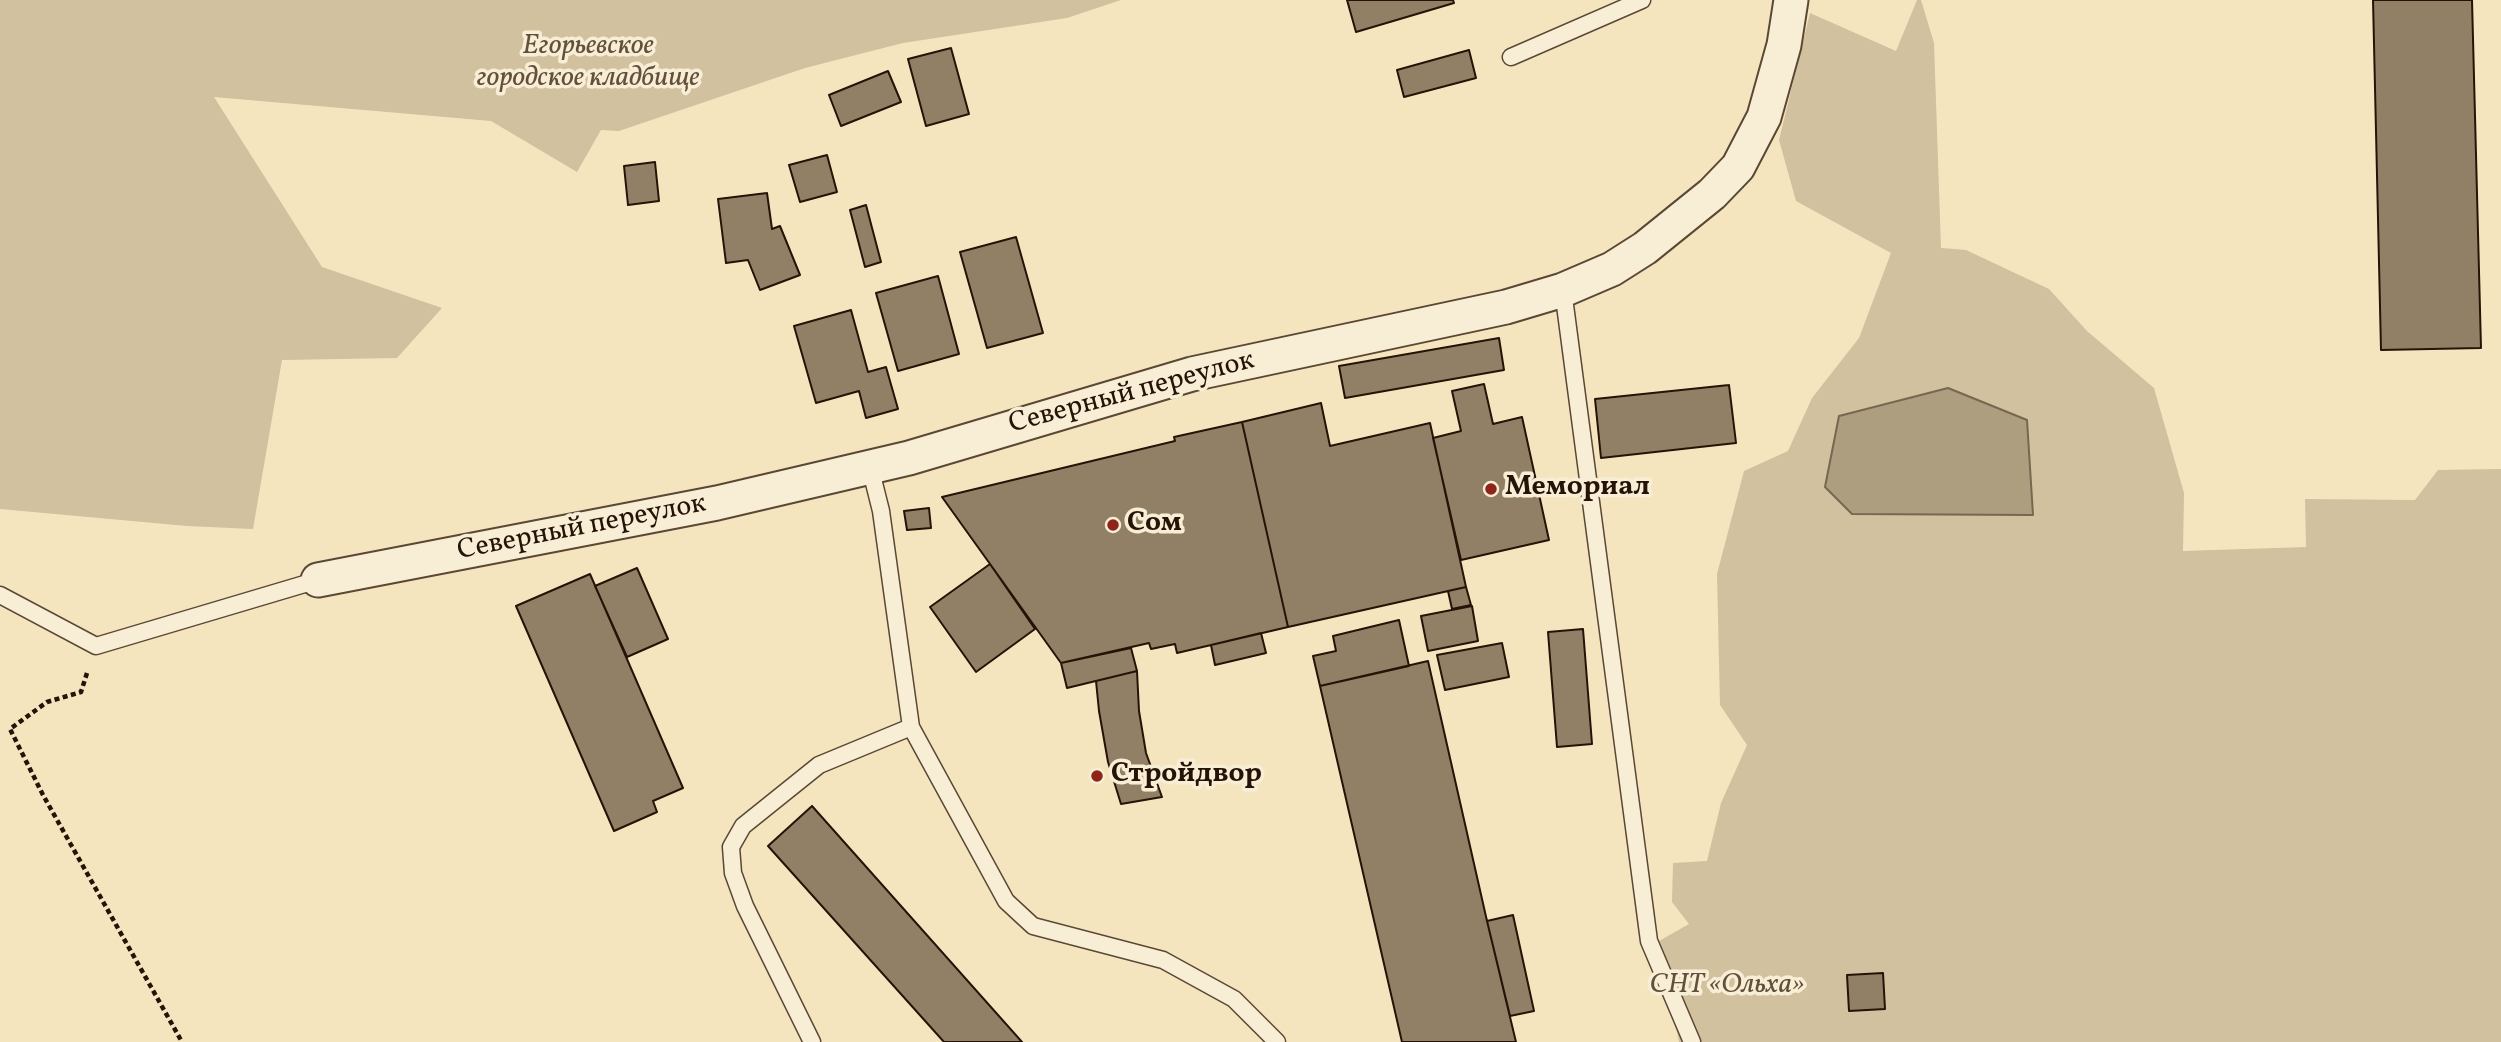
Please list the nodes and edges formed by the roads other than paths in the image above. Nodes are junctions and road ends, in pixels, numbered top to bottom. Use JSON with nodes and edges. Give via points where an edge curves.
{"nodes":[{"id":1,"x":1642,"y":0,"type":"edge"},
{"id":2,"x":1791,"y":0,"type":"edge"},
{"id":3,"x":1511,"y":57,"type":"dead end"},
{"id":4,"x":1563,"y":290,"type":"junction"},
{"id":5,"x":870,"y":467,"type":"junction"},
{"id":6,"x":318,"y":580,"type":"joint"},
{"id":7,"x":0,"y":595,"type":"edge"},
{"id":8,"x":911,"y":727,"type":"junction"},
{"id":9,"x":812,"y":1042,"type":"edge"},
{"id":10,"x":1277,"y":1042,"type":"edge"},
{"id":11,"x":1692,"y":1042,"type":"edge"}],
"edges":[{"from":1,"to":3,"type":"lane"},
{"from":2,"to":4,"type":"street","name":"Северный переулок","via":[[1764,117],[1738,167],[1645,248],[1612,269]]},
{"from":4,"to":5,"type":"street","name":"Северный переулок","via":[[1506,307],[1192,374]]},
{"from":4,"to":11,"type":"lane","via":[[1649,941]]},
{"from":5,"to":6,"type":"street","name":"Северный переулок","via":[[717,503]]},
{"from":5,"to":8,"type":"lane","via":[[881,511]]},
{"from":6,"to":7,"type":"lane","via":[[96,646]]},
{"from":8,"to":9,"type":"lane","via":[[819,765],[743,826],[731,847],[733,873],[746,906]]},
{"from":8,"to":10,"type":"lane","via":[[1006,901],[1033,926],[1163,961],[1234,999]]}]}
